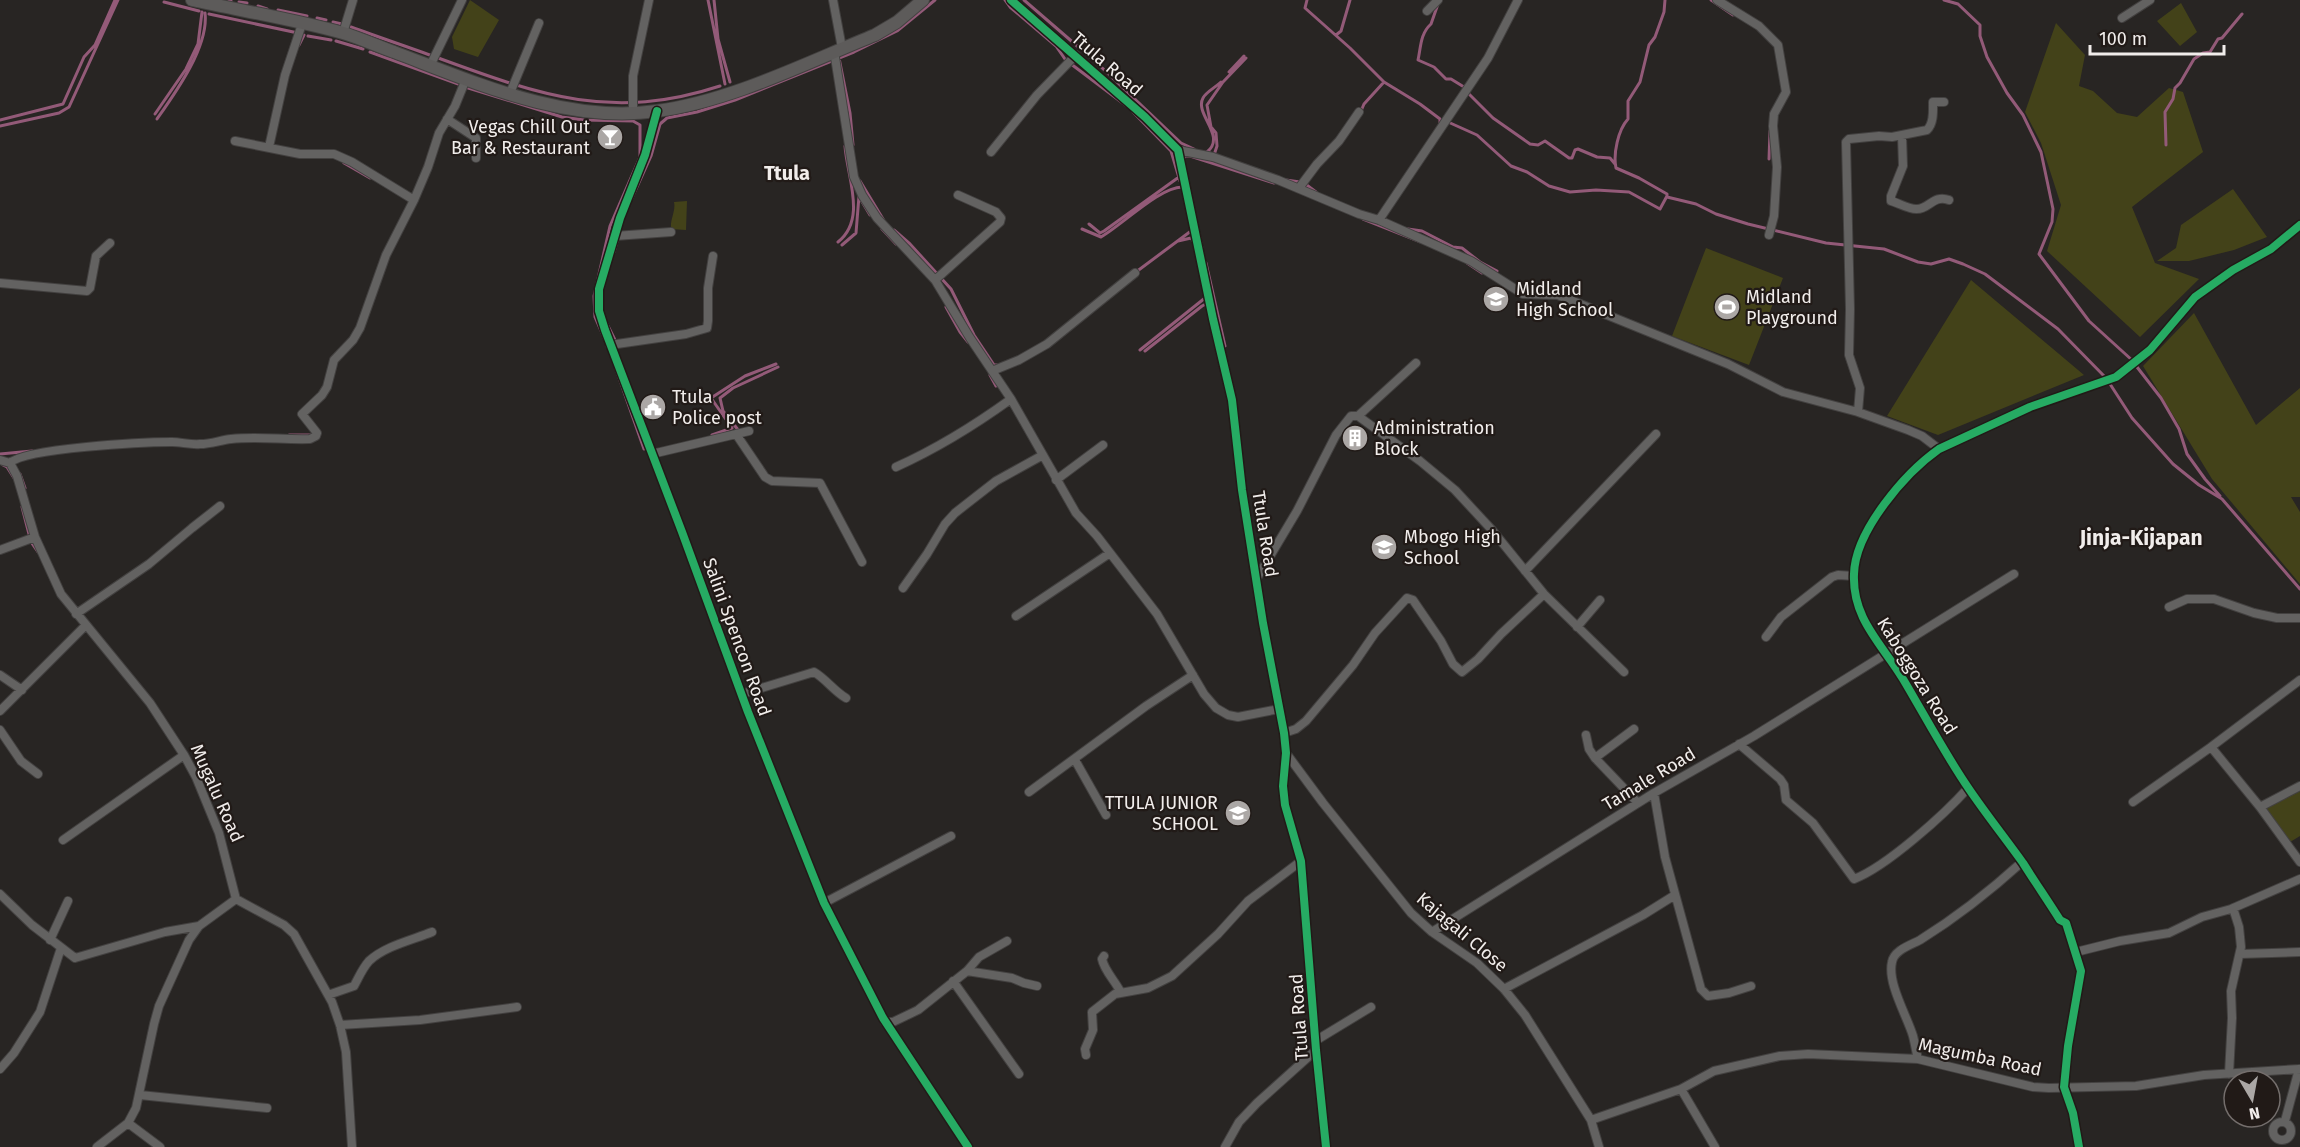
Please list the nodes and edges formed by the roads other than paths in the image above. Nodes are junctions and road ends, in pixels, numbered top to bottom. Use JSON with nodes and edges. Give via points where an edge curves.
{"nodes":[{"id":1,"x":192,"y":0,"type":"edge"},
{"id":2,"x":353,"y":0,"type":"edge"},
{"id":3,"x":462,"y":0,"type":"edge"},
{"id":4,"x":649,"y":0,"type":"edge"},
{"id":5,"x":833,"y":0,"type":"edge"},
{"id":6,"x":923,"y":0,"type":"edge"},
{"id":7,"x":1011,"y":0,"type":"edge"},
{"id":8,"x":1438,"y":0,"type":"edge"},
{"id":9,"x":1518,"y":0,"type":"edge"},
{"id":10,"x":1717,"y":0,"type":"edge"},
{"id":11,"x":2150,"y":0,"type":"edge"},
{"id":12,"x":1427,"y":10,"type":"dead end"},
{"id":13,"x":2122,"y":18,"type":"dead end"},
{"id":14,"x":539,"y":23,"type":"dead end"},
{"id":15,"x":303,"y":24,"type":"junction"},
{"id":16,"x":343,"y":33,"type":"junction"},
{"id":17,"x":838,"y":50,"type":"junction"},
{"id":18,"x":1076,"y":56,"type":"junction"},
{"id":19,"x":430,"y":66,"type":"junction"},
{"id":20,"x":466,"y":79,"type":"junction"},
{"id":21,"x":510,"y":93,"type":"junction"},
{"id":22,"x":1944,"y":102,"type":"dead end"},
{"id":23,"x":657,"y":111,"type":"junction"},
{"id":24,"x":1359,"y":112,"type":"dead end"},
{"id":25,"x":633,"y":113,"type":"junction"},
{"id":26,"x":447,"y":118,"type":"junction"},
{"id":27,"x":1902,"y":136,"type":"junction"},
{"id":28,"x":235,"y":141,"type":"dead end"},
{"id":29,"x":268,"y":147,"type":"junction"},
{"id":30,"x":1178,"y":150,"type":"junction"},
{"id":31,"x":991,"y":152,"type":"dead end"},
{"id":32,"x":476,"y":158,"type":"dead end"},
{"id":33,"x":1299,"y":188,"type":"junction"},
{"id":34,"x":958,"y":195,"type":"dead end"},
{"id":35,"x":414,"y":200,"type":"junction"},
{"id":36,"x":1949,"y":200,"type":"dead end"},
{"id":37,"x":1379,"y":220,"type":"junction"},
{"id":38,"x":2300,"y":225,"type":"edge"},
{"id":39,"x":1770,"y":231,"type":"dead end"},
{"id":40,"x":671,"y":232,"type":"dead end"},
{"id":41,"x":615,"y":236,"type":"junction"},
{"id":42,"x":110,"y":243,"type":"dead end"},
{"id":43,"x":713,"y":256,"type":"dead end"},
{"id":44,"x":1135,"y":273,"type":"dead end"},
{"id":45,"x":935,"y":280,"type":"junction"},
{"id":46,"x":0,"y":283,"type":"edge"},
{"id":47,"x":610,"y":345,"type":"junction"},
{"id":48,"x":1416,"y":363,"type":"dead end"},
{"id":49,"x":992,"y":371,"type":"junction"},
{"id":50,"x":1011,"y":399,"type":"junction"},
{"id":51,"x":1858,"y":412,"type":"junction"},
{"id":52,"x":1358,"y":416,"type":"junction"},
{"id":53,"x":749,"y":431,"type":"dead end"},
{"id":54,"x":736,"y":434,"type":"junction"},
{"id":55,"x":1656,"y":434,"type":"dead end"},
{"id":56,"x":1102,"y":445,"type":"dead end"},
{"id":57,"x":1939,"y":449,"type":"junction"},
{"id":58,"x":652,"y":454,"type":"junction"},
{"id":59,"x":1043,"y":455,"type":"junction"},
{"id":60,"x":0,"y":459,"type":"edge"},
{"id":61,"x":10,"y":463,"type":"junction"},
{"id":62,"x":896,"y":467,"type":"dead end"},
{"id":63,"x":1056,"y":480,"type":"junction"},
{"id":64,"x":220,"y":506,"type":"dead end"},
{"id":65,"x":34,"y":537,"type":"junction"},
{"id":66,"x":0,"y":550,"type":"edge"},
{"id":67,"x":1110,"y":553,"type":"junction"},
{"id":68,"x":862,"y":562,"type":"dead end"},
{"id":69,"x":1525,"y":571,"type":"junction"},
{"id":70,"x":2014,"y":574,"type":"dead end"},
{"id":71,"x":1854,"y":576,"type":"junction"},
{"id":72,"x":1257,"y":578,"type":"junction"},
{"id":73,"x":903,"y":588,"type":"dead end"},
{"id":74,"x":1544,"y":594,"type":"junction"},
{"id":75,"x":1600,"y":600,"type":"dead end"},
{"id":76,"x":2169,"y":607,"type":"dead end"},
{"id":77,"x":76,"y":614,"type":"junction"},
{"id":78,"x":1016,"y":616,"type":"dead end"},
{"id":79,"x":2300,"y":618,"type":"edge"},
{"id":80,"x":86,"y":625,"type":"junction"},
{"id":81,"x":1577,"y":627,"type":"junction"},
{"id":82,"x":1766,"y":637,"type":"dead end"},
{"id":83,"x":1885,"y":655,"type":"junction"},
{"id":84,"x":1624,"y":672,"type":"dead end"},
{"id":85,"x":0,"y":675,"type":"edge"},
{"id":86,"x":1193,"y":675,"type":"junction"},
{"id":87,"x":2300,"y":680,"type":"edge"},
{"id":88,"x":22,"y":690,"type":"junction"},
{"id":89,"x":742,"y":694,"type":"junction"},
{"id":90,"x":846,"y":698,"type":"dead end"},
{"id":91,"x":1279,"y":709,"type":"junction"},
{"id":92,"x":0,"y":711,"type":"edge"},
{"id":93,"x":1634,"y":729,"type":"dead end"},
{"id":94,"x":0,"y":730,"type":"edge"},
{"id":95,"x":1284,"y":733,"type":"junction"},
{"id":96,"x":1586,"y":735,"type":"dead end"},
{"id":97,"x":1739,"y":744,"type":"junction"},
{"id":98,"x":2211,"y":747,"type":"junction"},
{"id":99,"x":1286,"y":753,"type":"junction"},
{"id":100,"x":184,"y":755,"type":"junction"},
{"id":101,"x":1595,"y":758,"type":"junction"},
{"id":102,"x":1075,"y":759,"type":"junction"},
{"id":103,"x":38,"y":774,"type":"dead end"},
{"id":104,"x":2300,"y":786,"type":"edge"},
{"id":105,"x":1968,"y":788,"type":"junction"},
{"id":106,"x":1029,"y":792,"type":"dead end"},
{"id":107,"x":1654,"y":793,"type":"junction"},
{"id":108,"x":2133,"y":802,"type":"dead end"},
{"id":109,"x":1638,"y":803,"type":"junction"},
{"id":110,"x":2260,"y":807,"type":"junction"},
{"id":111,"x":1106,"y":815,"type":"dead end"},
{"id":112,"x":951,"y":836,"type":"dead end"},
{"id":113,"x":63,"y":840,"type":"dead end"},
{"id":114,"x":1301,"y":861,"type":"junction"},
{"id":115,"x":2022,"y":862,"type":"junction"},
{"id":116,"x":2300,"y":862,"type":"edge"},
{"id":117,"x":2300,"y":879,"type":"edge"},
{"id":118,"x":0,"y":894,"type":"edge"},
{"id":119,"x":1675,"y":895,"type":"junction"},
{"id":120,"x":236,"y":899,"type":"junction"},
{"id":121,"x":68,"y":901,"type":"dead end"},
{"id":122,"x":824,"y":903,"type":"junction"},
{"id":123,"x":2233,"y":908,"type":"junction"},
{"id":124,"x":199,"y":926,"type":"junction"},
{"id":125,"x":432,"y":932,"type":"dead end"},
{"id":126,"x":1432,"y":932,"type":"junction"},
{"id":127,"x":50,"y":939,"type":"junction"},
{"id":128,"x":1007,"y":941,"type":"dead end"},
{"id":129,"x":61,"y":948,"type":"junction"},
{"id":130,"x":2076,"y":952,"type":"junction"},
{"id":131,"x":2300,"y":952,"type":"edge"},
{"id":132,"x":2240,"y":954,"type":"junction"},
{"id":133,"x":1104,"y":956,"type":"dead end"},
{"id":134,"x":968,"y":971,"type":"junction"},
{"id":135,"x":953,"y":981,"type":"junction"},
{"id":136,"x":1037,"y":986,"type":"dead end"},
{"id":137,"x":1750,"y":986,"type":"dead end"},
{"id":138,"x":1504,"y":989,"type":"junction"},
{"id":139,"x":1120,"y":992,"type":"junction"},
{"id":140,"x":328,"y":994,"type":"junction"},
{"id":141,"x":518,"y":1007,"type":"dead end"},
{"id":142,"x":1371,"y":1007,"type":"dead end"},
{"id":143,"x":885,"y":1022,"type":"junction"},
{"id":144,"x":340,"y":1024,"type":"junction"},
{"id":145,"x":1316,"y":1046,"type":"junction"},
{"id":146,"x":1086,"y":1055,"type":"dead end"},
{"id":147,"x":1918,"y":1059,"type":"junction"},
{"id":148,"x":0,"y":1069,"type":"edge"},
{"id":149,"x":2229,"y":1069,"type":"edge"},
{"id":150,"x":2300,"y":1069,"type":"edge"},
{"id":151,"x":2282,"y":1070,"type":"edge"},
{"id":152,"x":1019,"y":1074,"type":"dead end"},
{"id":153,"x":2222,"y":1074,"type":"edge"},
{"id":154,"x":2064,"y":1087,"type":"junction"},
{"id":155,"x":1681,"y":1089,"type":"junction"},
{"id":156,"x":140,"y":1095,"type":"junction"},
{"id":157,"x":267,"y":1108,"type":"dead end"},
{"id":158,"x":1591,"y":1119,"type":"junction"},
{"id":159,"x":2285,"y":1121,"type":"dead end"},
{"id":160,"x":128,"y":1124,"type":"junction"},
{"id":161,"x":97,"y":1147,"type":"edge"},
{"id":162,"x":160,"y":1147,"type":"edge"},
{"id":163,"x":352,"y":1147,"type":"edge"},
{"id":164,"x":968,"y":1147,"type":"edge"},
{"id":165,"x":1224,"y":1147,"type":"edge"},
{"id":166,"x":1326,"y":1147,"type":"edge"},
{"id":167,"x":1599,"y":1147,"type":"edge"},
{"id":168,"x":1715,"y":1147,"type":"edge"},
{"id":169,"x":2079,"y":1147,"type":"edge"}],
"edges":[{"from":1,"to":15,"type":"street"},
{"from":2,"to":16,"type":"street"},
{"from":3,"to":19,"type":"street"},
{"from":4,"to":25,"type":"street","via":[[633,76]]},
{"from":5,"to":17,"type":"street"},
{"from":6,"to":17,"type":"street","via":[[875,35]]},
{"from":7,"to":18,"type":"street","name":"Ttula Road"},
{"from":8,"to":12,"type":"street"},
{"from":9,"to":37,"type":"street","via":[[1488,58]]},
{"from":10,"to":39,"type":"street","via":[[1759,26],[1778,45],[1786,92],[1774,114],[1777,167]]},
{"from":11,"to":13,"type":"street"},
{"from":14,"to":21,"type":"street"},
{"from":15,"to":16,"type":"street"},
{"from":15,"to":29,"type":"street","via":[[285,75]]},
{"from":16,"to":19,"type":"street"},
{"from":17,"to":23,"type":"street","via":[[728,94]]},
{"from":17,"to":45,"type":"street","via":[[854,177],[877,218]]},
{"from":18,"to":30,"type":"street","name":"Ttula Road"},
{"from":18,"to":31,"type":"street","via":[[1037,95]]},
{"from":19,"to":20,"type":"street"},
{"from":20,"to":21,"type":"street"},
{"from":20,"to":26,"type":"street"},
{"from":21,"to":25,"type":"street","via":[[562,107]]},
{"from":22,"to":27,"type":"street","via":[[1933,102],[1930,128]]},
{"from":23,"to":25,"type":"street"},
{"from":23,"to":41,"type":"street","name":"Salini Spencon Road"},
{"from":24,"to":33,"type":"street"},
{"from":26,"to":32,"type":"street","via":[[476,138]]},
{"from":26,"to":35,"type":"street"},
{"from":27,"to":36,"type":"street","via":[[1903,166],[1891,201],[1914,210],[1936,199]]},
{"from":27,"to":51,"type":"street","via":[[1847,141],[1849,355],[1860,388]]},
{"from":28,"to":29,"type":"street"},
{"from":29,"to":35,"type":"street","via":[[342,157]]},
{"from":30,"to":33,"type":"street"},
{"from":30,"to":72,"type":"street","name":"Ttula Road","via":[[1232,400]]},
{"from":33,"to":37,"type":"street"},
{"from":34,"to":45,"type":"street","via":[[996,212],[1000,222]]},
{"from":35,"to":61,"type":"street","via":[[386,255],[360,328],[334,360],[322,395],[302,414],[317,433],[314,438],[135,443],[25,455]]},
{"from":37,"to":51,"type":"street","via":[[1471,261],[1523,294],[1558,295],[1728,364],[1784,392]]},
{"from":38,"to":57,"type":"street","name":"Kaboggoza Road","via":[[2271,249],[2195,297],[2150,350],[2116,377],[2030,407]]},
{"from":40,"to":41,"type":"street"},
{"from":41,"to":47,"type":"street","name":"Salini Spencon Road","via":[[598,300]]},
{"from":42,"to":46,"type":"street","via":[[96,256],[87,291]]},
{"from":43,"to":47,"type":"street","via":[[706,328]]},
{"from":44,"to":49,"type":"street","via":[[1047,344]]},
{"from":45,"to":49,"type":"street"},
{"from":47,"to":58,"type":"street","name":"Salini Spencon Road"},
{"from":48,"to":52,"type":"street"},
{"from":49,"to":50,"type":"street"},
{"from":50,"to":59,"type":"street"},
{"from":50,"to":62,"type":"street"},
{"from":51,"to":57,"type":"street","via":[[1915,433]]},
{"from":52,"to":69,"type":"street","via":[[1455,490]]},
{"from":52,"to":72,"type":"street","via":[[1351,416],[1336,435]]},
{"from":53,"to":54,"type":"street"},
{"from":54,"to":58,"type":"street"},
{"from":54,"to":68,"type":"street","via":[[765,477],[772,481],[819,483]]},
{"from":55,"to":69,"type":"street"},
{"from":56,"to":63,"type":"street"},
{"from":57,"to":71,"type":"street","name":"Kaboggoza Road","via":[[1917,465],[1884,506],[1859,549]]},
{"from":58,"to":89,"type":"street","name":"Salini Spencon Road"},
{"from":59,"to":63,"type":"street"},
{"from":59,"to":73,"type":"street","via":[[996,481],[950,518]]},
{"from":60,"to":61,"type":"street"},
{"from":61,"to":65,"type":"street","name":"Mugalu Road"},
{"from":63,"to":67,"type":"street","via":[[1076,513]]},
{"from":64,"to":77,"type":"street","via":[[149,564]]},
{"from":65,"to":66,"type":"street"},
{"from":65,"to":77,"type":"street","name":"Mugalu Road","via":[[61,594]]},
{"from":67,"to":78,"type":"street"},
{"from":67,"to":86,"type":"street","via":[[1157,614]]},
{"from":69,"to":74,"type":"street"},
{"from":70,"to":83,"type":"street","name":"Tamale Road"},
{"from":71,"to":82,"type":"street","via":[[1832,577],[1781,617]]},
{"from":71,"to":83,"type":"street","name":"Kaboggoza Road","via":[[1865,624]]},
{"from":72,"to":91,"type":"street","name":"Ttula Road"},
{"from":74,"to":81,"type":"street"},
{"from":74,"to":95,"type":"street","via":[[1462,672],[1413,600],[1407,598],[1306,721]]},
{"from":75,"to":81,"type":"street"},
{"from":76,"to":79,"type":"street","via":[[2187,599],[2214,599],[2254,613]]},
{"from":77,"to":80,"type":"street","name":"Mugalu Road"},
{"from":80,"to":88,"type":"street"},
{"from":80,"to":100,"type":"street","name":"Mugalu Road","via":[[150,703]]},
{"from":81,"to":84,"type":"street"},
{"from":83,"to":97,"type":"street","name":"Tamale Road"},
{"from":83,"to":105,"type":"street","name":"Kaboggoza Road"},
{"from":85,"to":88,"type":"street"},
{"from":86,"to":91,"type":"street","via":[[1216,708],[1228,715],[1247,717]]},
{"from":86,"to":102,"type":"street"},
{"from":87,"to":98,"type":"street"},
{"from":88,"to":92,"type":"street"},
{"from":89,"to":90,"type":"street","via":[[814,672]]},
{"from":89,"to":122,"type":"street","name":"Salini Spencon Road"},
{"from":91,"to":95,"type":"street","name":"Ttula Road"},
{"from":93,"to":101,"type":"street"},
{"from":94,"to":103,"type":"street","via":[[21,760]]},
{"from":95,"to":99,"type":"street","name":"Ttula Road"},
{"from":96,"to":101,"type":"street"},
{"from":97,"to":105,"type":"street","via":[[1780,779],[1786,800],[1813,823],[1854,879],[1890,857],[1946,812]]},
{"from":97,"to":107,"type":"street","name":"Tamale Road"},
{"from":98,"to":108,"type":"street"},
{"from":98,"to":110,"type":"street"},
{"from":99,"to":114,"type":"street","name":"Ttula Road","via":[[1285,805]]},
{"from":99,"to":126,"type":"street","name":"Kajagali Close","via":[[1411,913]]},
{"from":100,"to":113,"type":"street"},
{"from":100,"to":120,"type":"street","name":"Mugalu Road","via":[[219,833]]},
{"from":101,"to":109,"type":"street"},
{"from":102,"to":106,"type":"street"},
{"from":102,"to":111,"type":"street"},
{"from":104,"to":110,"type":"street"},
{"from":105,"to":115,"type":"street","name":"Kaboggoza Road"},
{"from":107,"to":109,"type":"street","name":"Tamale Road"},
{"from":107,"to":119,"type":"street"},
{"from":109,"to":126,"type":"street","name":"Tamale Road"},
{"from":110,"to":116,"type":"street"},
{"from":112,"to":122,"type":"street"},
{"from":114,"to":139,"type":"street","via":[[1248,901],[1172,976],[1148,988]]},
{"from":114,"to":145,"type":"street","name":"Ttula Road"},
{"from":115,"to":130,"type":"street","name":"Kaboggoza Road","via":[[2060,920],[2066,923]]},
{"from":115,"to":147,"type":"street","via":[[1987,894],[1893,958],[1892,973]]},
{"from":117,"to":123,"type":"street"},
{"from":118,"to":127,"type":"street"},
{"from":119,"to":137,"type":"street","via":[[1704,993],[1715,996]]},
{"from":119,"to":138,"type":"street"},
{"from":120,"to":124,"type":"street"},
{"from":120,"to":140,"type":"street","via":[[284,924],[294,934]]},
{"from":121,"to":127,"type":"street"},
{"from":122,"to":143,"type":"street","name":"Salini Spencon Road"},
{"from":123,"to":130,"type":"street","via":[[2169,933]]},
{"from":123,"to":132,"type":"street","via":[[2239,927]]},
{"from":124,"to":129,"type":"street","via":[[79,958]]},
{"from":124,"to":156,"type":"street","via":[[159,1006]]},
{"from":125,"to":140,"type":"street","via":[[384,951],[370,961],[354,986]]},
{"from":126,"to":138,"type":"street","name":"Kajagali Close","via":[[1477,963]]},
{"from":127,"to":129,"type":"street"},
{"from":128,"to":134,"type":"street","via":[[979,957]]},
{"from":129,"to":148,"type":"street","via":[[40,1012]]},
{"from":130,"to":154,"type":"street","name":"Kaboggoza Road","via":[[2081,971]]},
{"from":131,"to":132,"type":"street"},
{"from":132,"to":149,"type":"street","via":[[2231,991]]},
{"from":133,"to":139,"type":"street","via":[[1103,966]]},
{"from":134,"to":135,"type":"street"},
{"from":134,"to":136,"type":"street"},
{"from":135,"to":143,"type":"street","via":[[918,1010]]},
{"from":135,"to":152,"type":"street"},
{"from":138,"to":158,"type":"street","name":"Kajagali Close"},
{"from":139,"to":146,"type":"street","via":[[1092,1012],[1093,1030]]},
{"from":140,"to":144,"type":"street"},
{"from":141,"to":144,"type":"street","via":[[420,1020]]},
{"from":142,"to":145,"type":"street"},
{"from":143,"to":164,"type":"street","name":"Salini Spencon Road"},
{"from":144,"to":163,"type":"street","via":[[346,1052]]},
{"from":145,"to":165,"type":"street","via":[[1239,1122]]},
{"from":145,"to":166,"type":"street","name":"Ttula Road"},
{"from":147,"to":154,"type":"street","name":"Magumba Road","via":[[2032,1087]]},
{"from":147,"to":155,"type":"street","name":"Magumba Road","via":[[1780,1056],[1714,1071]]},
{"from":150,"to":151,"type":"street","name":"Magumba Road"},
{"from":150,"to":159,"type":"street"},
{"from":153,"to":154,"type":"street","name":"Magumba Road","via":[[2136,1086]]},
{"from":154,"to":169,"type":"street"},
{"from":155,"to":158,"type":"street","name":"Magumba Road"},
{"from":155,"to":168,"type":"street"},
{"from":156,"to":157,"type":"street"},
{"from":156,"to":160,"type":"street"},
{"from":158,"to":167,"type":"street","name":"Kajagali Close"},
{"from":160,"to":161,"type":"street"},
{"from":160,"to":162,"type":"street"}]}
